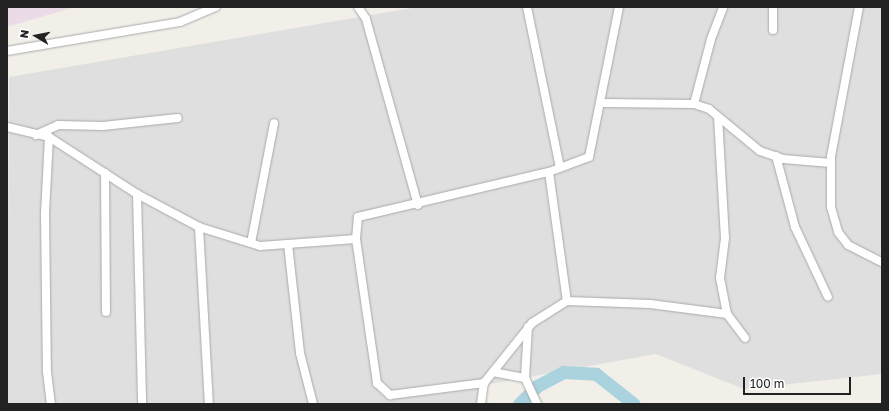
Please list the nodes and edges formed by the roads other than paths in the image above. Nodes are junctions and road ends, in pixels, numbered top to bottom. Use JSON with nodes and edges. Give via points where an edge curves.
{"nodes":[{"id":1,"x":216,"y":7,"type":"edge"},
{"id":2,"x":358,"y":7,"type":"edge"},
{"id":3,"x":527,"y":7,"type":"edge"},
{"id":4,"x":619,"y":7,"type":"edge"},
{"id":5,"x":723,"y":7,"type":"edge"},
{"id":6,"x":773,"y":7,"type":"edge"},
{"id":7,"x":859,"y":7,"type":"edge"},
{"id":8,"x":772,"y":30,"type":"dead end"},
{"id":9,"x":7,"y":51,"type":"edge"},
{"id":10,"x":601,"y":104,"type":"junction"},
{"id":11,"x":694,"y":104,"type":"junction"},
{"id":12,"x":718,"y":117,"type":"junction"},
{"id":13,"x":178,"y":118,"type":"dead end"},
{"id":14,"x":274,"y":123,"type":"dead end"},
{"id":15,"x":7,"y":127,"type":"edge"},
{"id":16,"x":36,"y":135,"type":"junction"},
{"id":17,"x":49,"y":137,"type":"junction"},
{"id":18,"x":776,"y":156,"type":"junction"},
{"id":19,"x":830,"y":163,"type":"junction"},
{"id":20,"x":560,"y":168,"type":"junction"},
{"id":21,"x":549,"y":172,"type":"junction"},
{"id":22,"x":105,"y":173,"type":"junction"},
{"id":23,"x":137,"y":194,"type":"junction"},
{"id":24,"x":418,"y":205,"type":"junction"},
{"id":25,"x":199,"y":227,"type":"junction"},
{"id":26,"x":356,"y":238,"type":"junction"},
{"id":27,"x":251,"y":243,"type":"junction"},
{"id":28,"x":288,"y":244,"type":"junction"},
{"id":29,"x":882,"y":262,"type":"edge"},
{"id":30,"x":828,"y":297,"type":"dead end"},
{"id":31,"x":567,"y":301,"type":"junction"},
{"id":32,"x":106,"y":312,"type":"dead end"},
{"id":33,"x":727,"y":314,"type":"junction"},
{"id":34,"x":528,"y":327,"type":"junction"},
{"id":35,"x":745,"y":338,"type":"dead end"},
{"id":36,"x":493,"y":372,"type":"junction"},
{"id":37,"x":524,"y":378,"type":"junction"},
{"id":38,"x":484,"y":383,"type":"junction"},
{"id":39,"x":51,"y":404,"type":"edge"},
{"id":40,"x":142,"y":404,"type":"edge"},
{"id":41,"x":209,"y":404,"type":"edge"},
{"id":42,"x":313,"y":404,"type":"edge"},
{"id":43,"x":481,"y":404,"type":"edge"},
{"id":44,"x":537,"y":404,"type":"edge"}],
"edges":[{"from":1,"to":9,"type":"street","via":[[180,22]]},
{"from":2,"to":24,"type":"street","via":[[366,19]]},
{"from":3,"to":20,"type":"street"},
{"from":4,"to":10,"type":"street"},
{"from":5,"to":11,"type":"street","via":[[711,39]]},
{"from":6,"to":8,"type":"street"},
{"from":7,"to":19,"type":"street"},
{"from":10,"to":11,"type":"street"},
{"from":10,"to":20,"type":"street","via":[[589,157]]},
{"from":11,"to":12,"type":"street"},
{"from":12,"to":18,"type":"street","via":[[760,151]]},
{"from":12,"to":33,"type":"street","via":[[725,238],[720,278]]},
{"from":13,"to":16,"type":"street","via":[[103,126],[58,125]]},
{"from":14,"to":27,"type":"street"},
{"from":15,"to":16,"type":"street"},
{"from":16,"to":17,"type":"street"},
{"from":17,"to":22,"type":"street"},
{"from":17,"to":39,"type":"street","via":[[45,214],[47,372]]},
{"from":18,"to":19,"type":"street"},
{"from":18,"to":30,"type":"street","via":[[795,227]]},
{"from":19,"to":29,"type":"street","via":[[831,207],[838,232],[848,245]]},
{"from":20,"to":21,"type":"street"},
{"from":21,"to":24,"type":"street"},
{"from":21,"to":31,"type":"street"},
{"from":22,"to":23,"type":"street"},
{"from":22,"to":32,"type":"street"},
{"from":23,"to":25,"type":"street"},
{"from":23,"to":40,"type":"street"},
{"from":24,"to":26,"type":"street","via":[[358,217]]},
{"from":25,"to":27,"type":"street"},
{"from":25,"to":41,"type":"street"},
{"from":26,"to":28,"type":"street"},
{"from":26,"to":38,"type":"street","via":[[377,383],[390,395]]},
{"from":27,"to":28,"type":"street","via":[[260,246]]},
{"from":28,"to":42,"type":"street","via":[[300,353]]},
{"from":31,"to":33,"type":"street","via":[[650,304]]},
{"from":31,"to":34,"type":"street"},
{"from":33,"to":35,"type":"street"},
{"from":34,"to":36,"type":"street"},
{"from":34,"to":37,"type":"street"},
{"from":36,"to":37,"type":"street"},
{"from":36,"to":38,"type":"street"},
{"from":37,"to":44,"type":"street"},
{"from":38,"to":43,"type":"street"}]}
